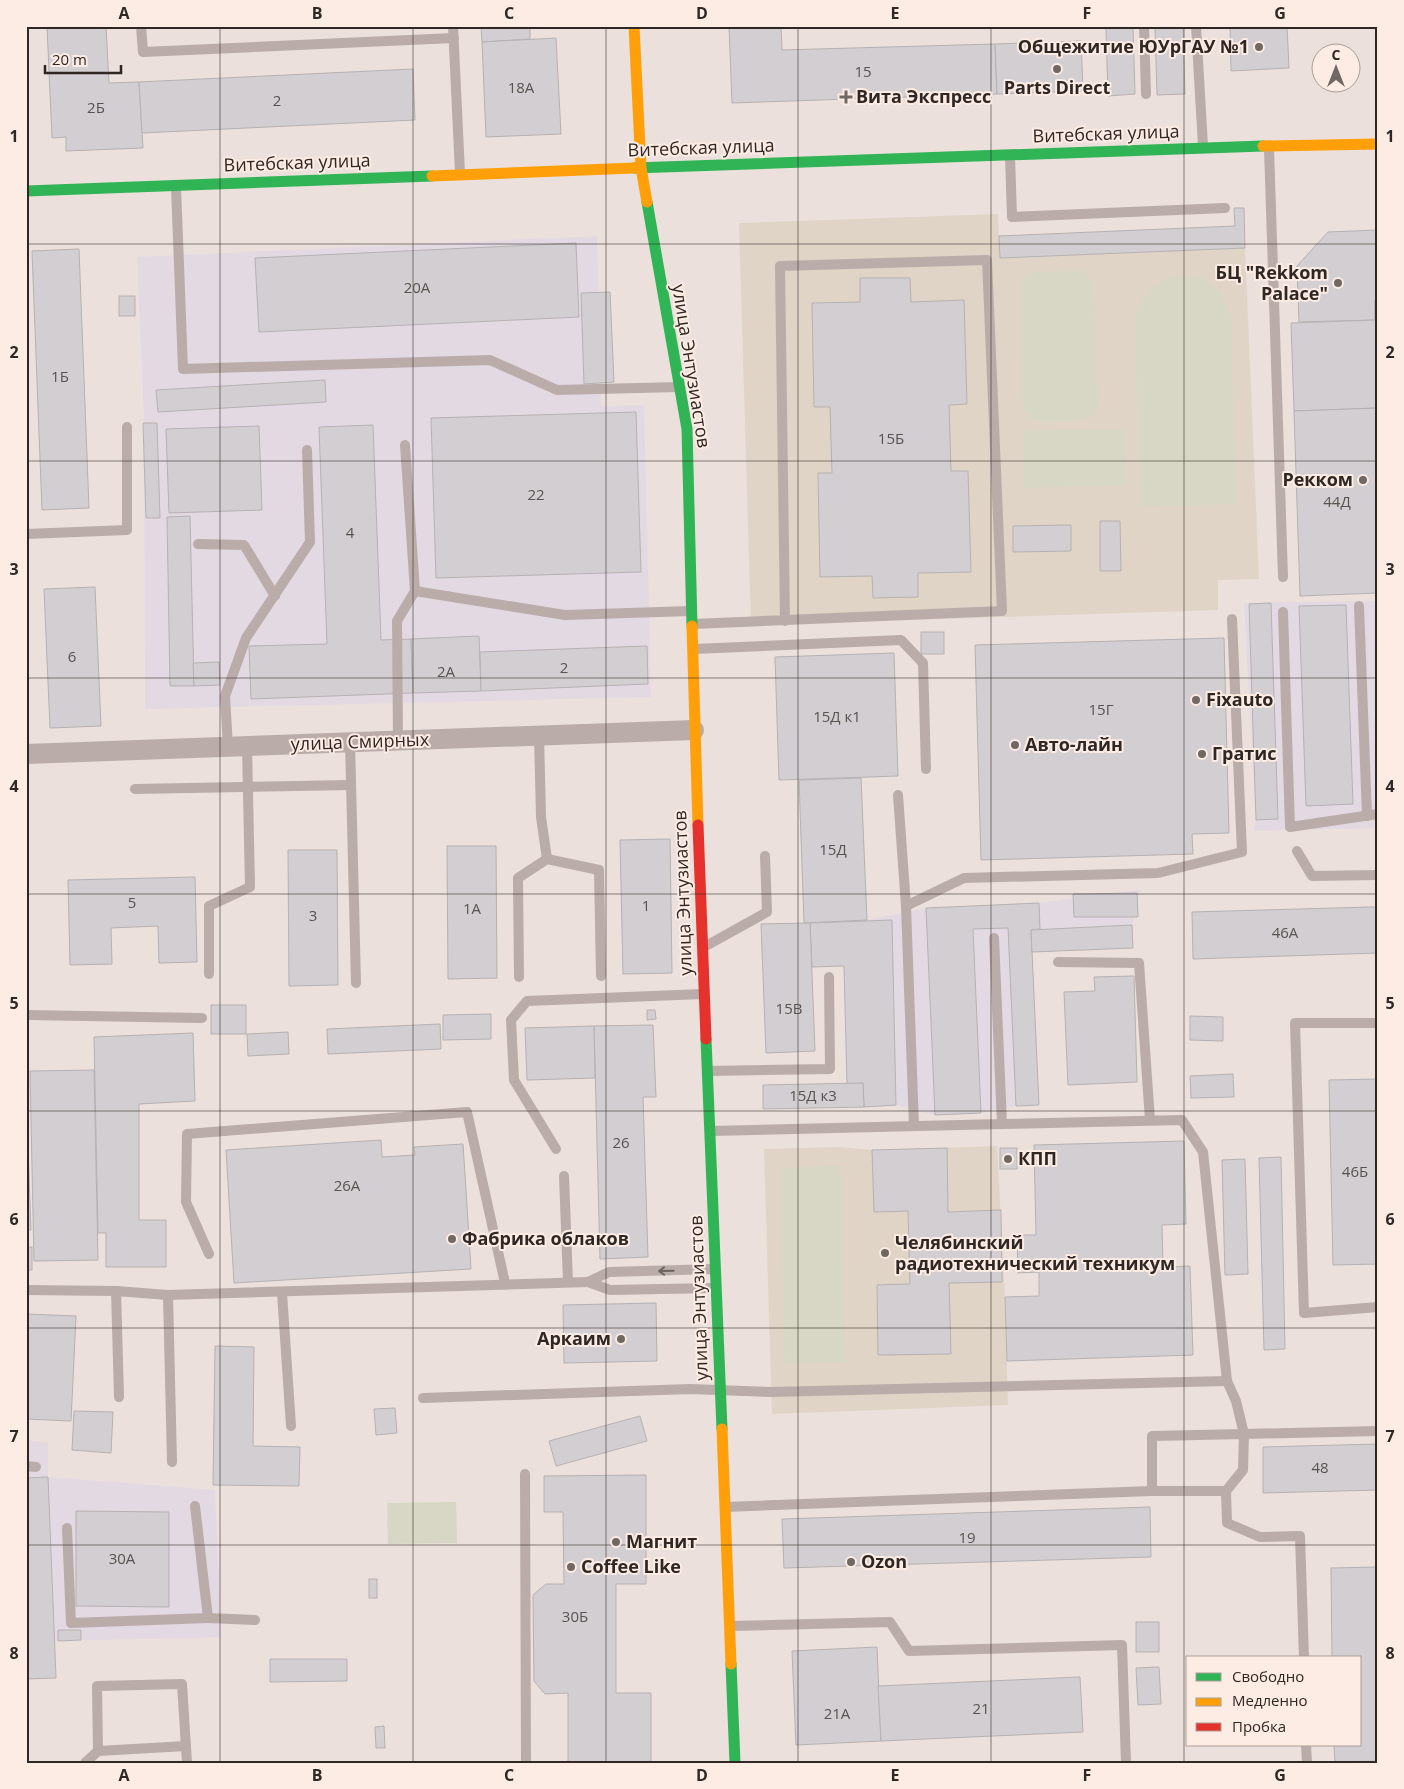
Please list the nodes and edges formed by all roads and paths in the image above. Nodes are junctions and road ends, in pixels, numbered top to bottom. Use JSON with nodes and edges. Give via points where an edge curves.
{"nodes":[{"id":1,"x":141,"y":26,"type":"edge"},
{"id":2,"x":453,"y":26,"type":"edge"},
{"id":3,"x":634,"y":26,"type":"edge"},
{"id":4,"x":1144,"y":26,"type":"edge"},
{"id":5,"x":1196,"y":26,"type":"edge"},
{"id":6,"x":454,"y":38,"type":"junction"},
{"id":7,"x":1146,"y":94,"type":"dead end"},
{"id":8,"x":1378,"y":144,"type":"edge"},
{"id":9,"x":1269,"y":146,"type":"junction"},
{"id":10,"x":1203,"y":147,"type":"junction"},
{"id":11,"x":1010,"y":155,"type":"junction"},
{"id":12,"x":641,"y":168,"type":"junction"},
{"id":13,"x":460,"y":174,"type":"junction"},
{"id":14,"x":176,"y":186,"type":"junction"},
{"id":15,"x":26,"y":192,"type":"edge"},
{"id":16,"x":1225,"y":208,"type":"dead end"},
{"id":17,"x":679,"y":387,"type":"junction"},
{"id":18,"x":126,"y":427,"type":"dead end"},
{"id":19,"x":405,"y":445,"type":"dead end"},
{"id":20,"x":307,"y":450,"type":"dead end"},
{"id":21,"x":26,"y":534,"type":"edge"},
{"id":22,"x":198,"y":544,"type":"dead end"},
{"id":23,"x":1283,"y":577,"type":"dead end"},
{"id":24,"x":416,"y":591,"type":"junction"},
{"id":25,"x":275,"y":596,"type":"junction"},
{"id":26,"x":1359,"y":606,"type":"dead end"},
{"id":27,"x":692,"y":611,"type":"junction"},
{"id":28,"x":1283,"y":612,"type":"dead end"},
{"id":29,"x":1232,"y":619,"type":"dead end"},
{"id":30,"x":784,"y":621,"type":"junction"},
{"id":31,"x":692,"y":624,"type":"junction"},
{"id":32,"x":692,"y":650,"type":"junction"},
{"id":33,"x":694,"y":730,"type":"junction"},
{"id":34,"x":539,"y":735,"type":"junction"},
{"id":35,"x":398,"y":740,"type":"junction"},
{"id":36,"x":350,"y":742,"type":"junction"},
{"id":37,"x":237,"y":746,"type":"junction"},
{"id":38,"x":26,"y":754,"type":"edge"},
{"id":39,"x":926,"y":769,"type":"dead end"},
{"id":40,"x":351,"y":785,"type":"junction"},
{"id":41,"x":248,"y":787,"type":"junction"},
{"id":42,"x":134,"y":788,"type":"dead end"},
{"id":43,"x":898,"y":795,"type":"dead end"},
{"id":44,"x":1373,"y":815,"type":"edge"},
{"id":45,"x":1297,"y":851,"type":"dead end"},
{"id":46,"x":765,"y":856,"type":"dead end"},
{"id":47,"x":547,"y":859,"type":"junction"},
{"id":48,"x":1378,"y":874,"type":"edge"},
{"id":49,"x":906,"y":906,"type":"junction"},
{"id":50,"x":994,"y":938,"type":"dead end"},
{"id":51,"x":703,"y":948,"type":"junction"},
{"id":52,"x":1058,"y":962,"type":"dead end"},
{"id":53,"x":209,"y":974,"type":"dead end"},
{"id":54,"x":601,"y":976,"type":"dead end"},
{"id":55,"x":519,"y":977,"type":"dead end"},
{"id":56,"x":828,"y":977,"type":"dead end"},
{"id":57,"x":356,"y":983,"type":"dead end"},
{"id":58,"x":704,"y":994,"type":"junction"},
{"id":59,"x":26,"y":1015,"type":"edge"},
{"id":60,"x":202,"y":1018,"type":"dead end"},
{"id":61,"x":1378,"y":1023,"type":"edge"},
{"id":62,"x":707,"y":1071,"type":"junction"},
{"id":63,"x":1150,"y":1120,"type":"junction"},
{"id":64,"x":1002,"y":1124,"type":"junction"},
{"id":65,"x":914,"y":1126,"type":"junction"},
{"id":66,"x":709,"y":1131,"type":"junction"},
{"id":67,"x":556,"y":1148,"type":"dead end"},
{"id":68,"x":564,"y":1176,"type":"dead end"},
{"id":69,"x":209,"y":1254,"type":"dead end"},
{"id":70,"x":715,"y":1268,"type":"junction"},
{"id":71,"x":568,"y":1282,"type":"junction"},
{"id":72,"x":588,"y":1282,"type":"junction"},
{"id":73,"x":505,"y":1283,"type":"junction"},
{"id":74,"x":716,"y":1288,"type":"junction"},
{"id":75,"x":26,"y":1290,"type":"edge"},
{"id":76,"x":116,"y":1291,"type":"junction"},
{"id":77,"x":282,"y":1293,"type":"junction"},
{"id":78,"x":168,"y":1295,"type":"junction"},
{"id":79,"x":1378,"y":1307,"type":"edge"},
{"id":80,"x":1226,"y":1381,"type":"junction"},
{"id":81,"x":720,"y":1390,"type":"junction"},
{"id":82,"x":119,"y":1398,"type":"dead end"},
{"id":83,"x":423,"y":1398,"type":"dead end"},
{"id":84,"x":291,"y":1426,"type":"dead end"},
{"id":85,"x":1378,"y":1430,"type":"edge"},
{"id":86,"x":1244,"y":1434,"type":"junction"},
{"id":87,"x":172,"y":1462,"type":"dead end"},
{"id":88,"x":525,"y":1474,"type":"dead end"},
{"id":89,"x":1152,"y":1491,"type":"junction"},
{"id":90,"x":1226,"y":1491,"type":"junction"},
{"id":91,"x":195,"y":1506,"type":"dead end"},
{"id":92,"x":724,"y":1507,"type":"junction"},
{"id":93,"x":68,"y":1528,"type":"dead end"},
{"id":94,"x":208,"y":1618,"type":"junction"},
{"id":95,"x":255,"y":1620,"type":"dead end"},
{"id":96,"x":729,"y":1626,"type":"junction"},
{"id":97,"x":1304,"y":1656,"type":"edge"},
{"id":98,"x":186,"y":1746,"type":"junction"},
{"id":99,"x":1306,"y":1746,"type":"edge"},
{"id":100,"x":98,"y":1751,"type":"junction"},
{"id":101,"x":85,"y":1763,"type":"edge"},
{"id":102,"x":187,"y":1763,"type":"edge"},
{"id":103,"x":526,"y":1763,"type":"edge"},
{"id":104,"x":735,"y":1763,"type":"edge"},
{"id":105,"x":1126,"y":1763,"type":"edge"},
{"id":106,"x":1307,"y":1763,"type":"edge"}],
"edges":[{"from":1,"to":6,"type":"lane","via":[[142,52]]},
{"from":2,"to":6,"type":"lane"},
{"from":3,"to":12,"type":"main road","name":"улица Энтузиастов"},
{"from":4,"to":7,"type":"lane"},
{"from":5,"to":10,"type":"lane"},
{"from":6,"to":13,"type":"lane"},
{"from":8,"to":9,"type":"main road","name":"Витебская улица"},
{"from":9,"to":10,"type":"main road","name":"Витебская улица"},
{"from":9,"to":23,"type":"lane"},
{"from":10,"to":11,"type":"main road","name":"Витебская улица"},
{"from":11,"to":12,"type":"main road","name":"Витебская улица"},
{"from":11,"to":16,"type":"lane","via":[[1012,217]]},
{"from":12,"to":13,"type":"main road","name":"Витебская улица"},
{"from":12,"to":17,"type":"main road","name":"улица Энтузиастов"},
{"from":13,"to":14,"type":"main road","name":"Витебская улица"},
{"from":14,"to":15,"type":"main road","name":"Витебская улица"},
{"from":14,"to":17,"type":"lane","via":[[183,369],[490,360],[557,390]]},
{"from":17,"to":27,"type":"main road","name":"улица Энтузиастов","via":[[687,429]]},
{"from":18,"to":21,"type":"lane","via":[[127,530]]},
{"from":19,"to":24,"type":"lane"},
{"from":20,"to":25,"type":"lane","via":[[310,542]]},
{"from":22,"to":25,"type":"lane","via":[[244,545]]},
{"from":24,"to":27,"type":"lane","via":[[565,615]]},
{"from":24,"to":35,"type":"lane","via":[[397,621]]},
{"from":25,"to":37,"type":"lane","via":[[246,638],[225,696]]},
{"from":26,"to":44,"type":"lane"},
{"from":27,"to":31,"type":"main road","name":"улица Энтузиастов"},
{"from":28,"to":44,"type":"lane","via":[[1290,827]]},
{"from":29,"to":49,"type":"lane","via":[[1242,852],[1158,873],[964,878]]},
{"from":30,"to":30,"type":"lane","via":[[1002,611],[987,260],[780,266]]},
{"from":30,"to":31,"type":"lane"},
{"from":31,"to":32,"type":"main road","name":"улица Энтузиастов"},
{"from":32,"to":33,"type":"main road","name":"улица Энтузиастов"},
{"from":32,"to":39,"type":"lane","via":[[901,640],[923,663]]},
{"from":33,"to":34,"type":"street","name":"улица Смирных"},
{"from":33,"to":51,"type":"main road","name":"улица Энтузиастов"},
{"from":34,"to":35,"type":"street","name":"улица Смирных"},
{"from":34,"to":47,"type":"lane","via":[[541,816]]},
{"from":35,"to":36,"type":"street","name":"улица Смирных"},
{"from":36,"to":37,"type":"street","name":"улица Смирных"},
{"from":36,"to":40,"type":"lane"},
{"from":37,"to":38,"type":"street","name":"улица Смирных"},
{"from":37,"to":41,"type":"lane"},
{"from":40,"to":41,"type":"lane"},
{"from":40,"to":57,"type":"lane"},
{"from":41,"to":42,"type":"lane"},
{"from":41,"to":53,"type":"lane","via":[[250,887],[209,906]]},
{"from":43,"to":49,"type":"lane"},
{"from":45,"to":48,"type":"lane","via":[[1312,876]]},
{"from":46,"to":51,"type":"lane","via":[[767,912]]},
{"from":47,"to":54,"type":"lane","via":[[598,870]]},
{"from":47,"to":55,"type":"lane","via":[[518,878]]},
{"from":49,"to":65,"type":"lane"},
{"from":50,"to":64,"type":"lane"},
{"from":51,"to":58,"type":"main road","name":"улица Энтузиастов"},
{"from":52,"to":63,"type":"lane","via":[[1139,963]]},
{"from":56,"to":62,"type":"lane","via":[[830,1069]]},
{"from":58,"to":62,"type":"main road","name":"улица Энтузиастов"},
{"from":58,"to":67,"type":"lane","via":[[527,1000],[511,1020],[514,1080]]},
{"from":59,"to":60,"type":"lane"},
{"from":61,"to":79,"type":"lane","via":[[1296,1023],[1304,1313]]},
{"from":62,"to":66,"type":"main road","name":"улица Энтузиастов"},
{"from":63,"to":64,"type":"lane"},
{"from":63,"to":80,"type":"lane","via":[[1182,1120],[1203,1152]]},
{"from":64,"to":65,"type":"lane"},
{"from":65,"to":66,"type":"lane"},
{"from":66,"to":70,"type":"main road","name":"улица Энтузиастов"},
{"from":68,"to":71,"type":"lane"},
{"from":69,"to":73,"type":"lane","via":[[186,1202],[187,1134],[467,1112]]},
{"from":70,"to":72,"type":"lane","one_way":true,"via":[[610,1272]]},
{"from":70,"to":74,"type":"main road","name":"улица Энтузиастов"},
{"from":71,"to":72,"type":"lane"},
{"from":71,"to":73,"type":"lane"},
{"from":72,"to":74,"type":"lane","via":[[610,1290]]},
{"from":73,"to":77,"type":"lane"},
{"from":74,"to":81,"type":"main road","name":"улица Энтузиастов"},
{"from":75,"to":76,"type":"lane"},
{"from":76,"to":78,"type":"lane"},
{"from":76,"to":82,"type":"lane"},
{"from":77,"to":78,"type":"lane"},
{"from":77,"to":84,"type":"lane"},
{"from":78,"to":87,"type":"lane"},
{"from":80,"to":81,"type":"lane","via":[[772,1392]]},
{"from":80,"to":86,"type":"lane","via":[[1236,1401]]},
{"from":81,"to":83,"type":"lane","via":[[690,1388]]},
{"from":81,"to":92,"type":"main road","name":"улица Энтузиастов"},
{"from":85,"to":86,"type":"lane"},
{"from":86,"to":89,"type":"lane","via":[[1152,1436]]},
{"from":86,"to":90,"type":"lane","via":[[1243,1470]]},
{"from":88,"to":103,"type":"lane"},
{"from":89,"to":90,"type":"lane"},
{"from":89,"to":92,"type":"lane"},
{"from":90,"to":97,"type":"lane","via":[[1227,1522],[1260,1537],[1300,1536]]},
{"from":91,"to":94,"type":"lane"},
{"from":92,"to":96,"type":"main road","name":"улица Энтузиастов"},
{"from":93,"to":94,"type":"lane","via":[[71,1623]]},
{"from":94,"to":95,"type":"lane"},
{"from":96,"to":104,"type":"main road","name":"улица Энтузиастов"},
{"from":96,"to":105,"type":"lane","via":[[890,1622],[909,1651],[1122,1645]]},
{"from":98,"to":100,"type":"lane"},
{"from":98,"to":100,"type":"lane","via":[[182,1684],[97,1686]]},
{"from":98,"to":102,"type":"lane"},
{"from":99,"to":106,"type":"lane"},
{"from":100,"to":101,"type":"lane"}]}
